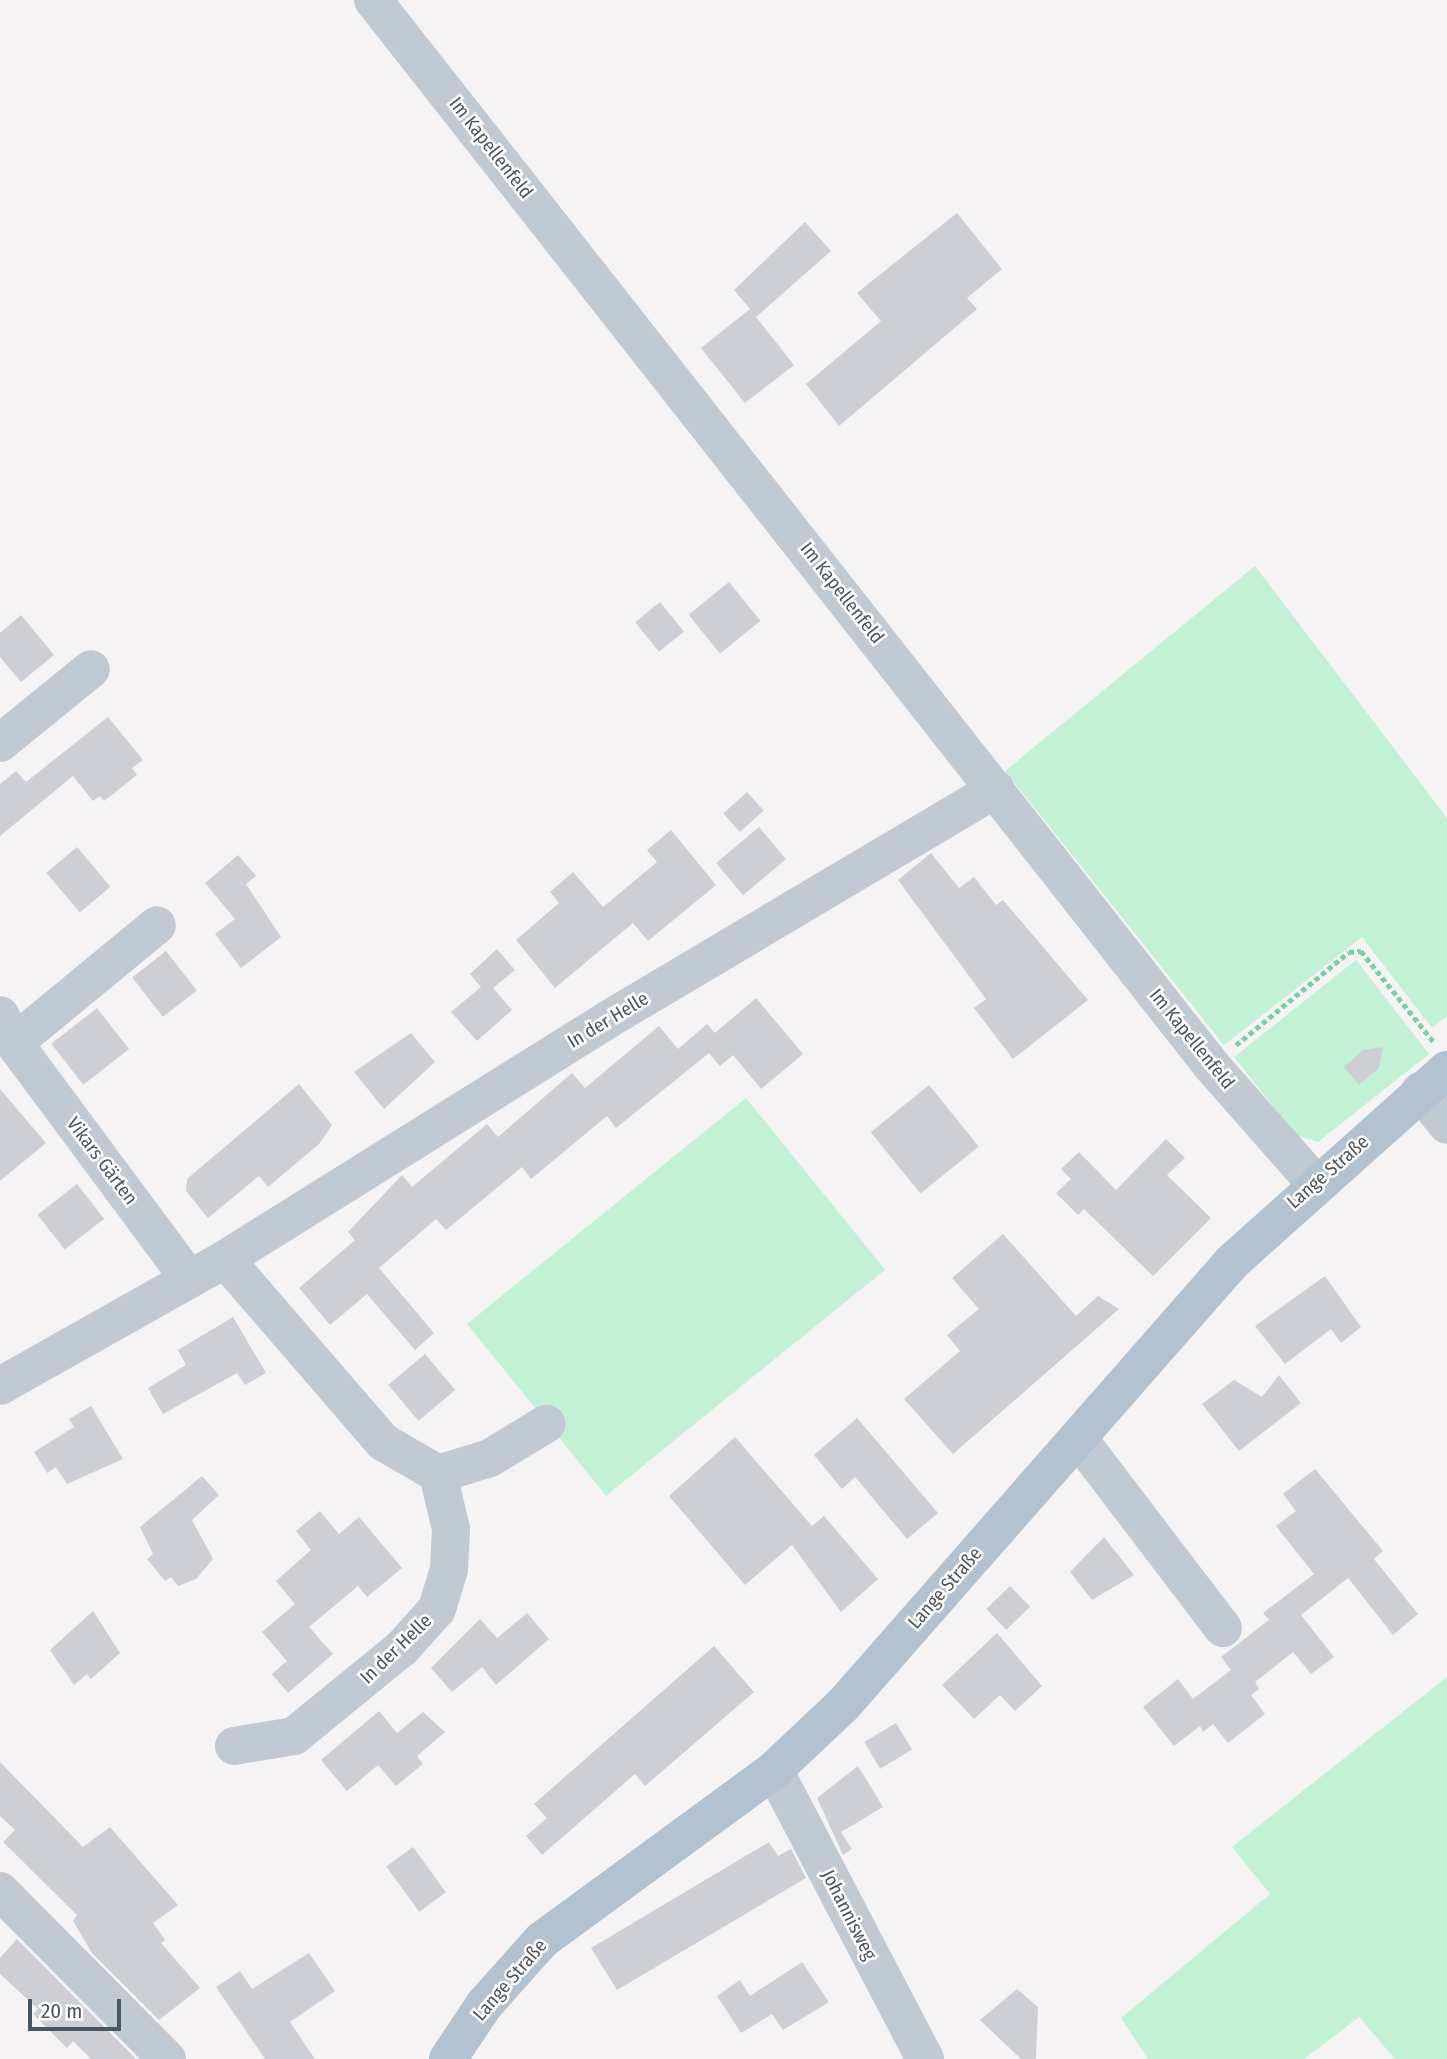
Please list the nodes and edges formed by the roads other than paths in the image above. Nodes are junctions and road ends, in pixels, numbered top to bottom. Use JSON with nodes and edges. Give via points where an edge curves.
{"nodes":[{"id":1,"x":373,"y":0,"type":"edge"},
{"id":2,"x":91,"y":669,"type":"dead end"},
{"id":3,"x":0,"y":743,"type":"edge"},
{"id":4,"x":996,"y":789,"type":"junction"},
{"id":5,"x":157,"y":925,"type":"dead end"},
{"id":6,"x":7,"y":1029,"type":"edge"},
{"id":7,"x":1436,"y":1070,"type":"edge"},
{"id":8,"x":1447,"y":1125,"type":"edge"},
{"id":9,"x":1315,"y":1183,"type":"junction"},
{"id":10,"x":225,"y":1259,"type":"junction"},
{"id":11,"x":189,"y":1279,"type":"junction"},
{"id":12,"x":0,"y":1386,"type":"edge"},
{"id":13,"x":547,"y":1424,"type":"dead end"},
{"id":14,"x":1078,"y":1438,"type":"junction"},
{"id":15,"x":438,"y":1474,"type":"junction"},
{"id":16,"x":1223,"y":1628,"type":"dead end"},
{"id":17,"x":234,"y":1746,"type":"dead end"},
{"id":18,"x":774,"y":1770,"type":"junction"},
{"id":19,"x":0,"y":1892,"type":"edge"},
{"id":20,"x":167,"y":2059,"type":"edge"},
{"id":21,"x":448,"y":2059,"type":"edge"},
{"id":22,"x":925,"y":2059,"type":"edge"}],
"edges":[{"from":1,"to":4,"type":"street","name":"Im Kapellenfeld"},
{"from":2,"to":3,"type":"street"},
{"from":4,"to":9,"type":"street","name":"Im Kapellenfeld","via":[[1211,1065]]},
{"from":4,"to":10,"type":"street","name":"In der Helle","via":[[607,1020]]},
{"from":5,"to":6,"type":"street","name":"Vikars Gärten"},
{"from":6,"to":11,"type":"street","name":"Vikars Gärten"},
{"from":7,"to":8,"type":"street"},
{"from":7,"to":9,"type":"main road","name":"Lange Straße"},
{"from":9,"to":14,"type":"main road","name":"Lange Straße","via":[[1232,1262]]},
{"from":10,"to":11,"type":"street","name":"In der Helle"},
{"from":10,"to":15,"type":"street","via":[[383,1442]]},
{"from":11,"to":12,"type":"street","name":"In der Helle"},
{"from":13,"to":15,"type":"street","via":[[490,1458]]},
{"from":14,"to":16,"type":"street"},
{"from":14,"to":18,"type":"main road","name":"Lange Straße","via":[[844,1704]]},
{"from":15,"to":17,"type":"street","name":"In der Helle","via":[[451,1529],[449,1569],[437,1609],[402,1648],[294,1736]]},
{"from":18,"to":21,"type":"main road","name":"Lange Straße","via":[[542,1940],[484,2005]]},
{"from":18,"to":22,"type":"street","name":"Johannisweg"},
{"from":19,"to":20,"type":"street"}]}
